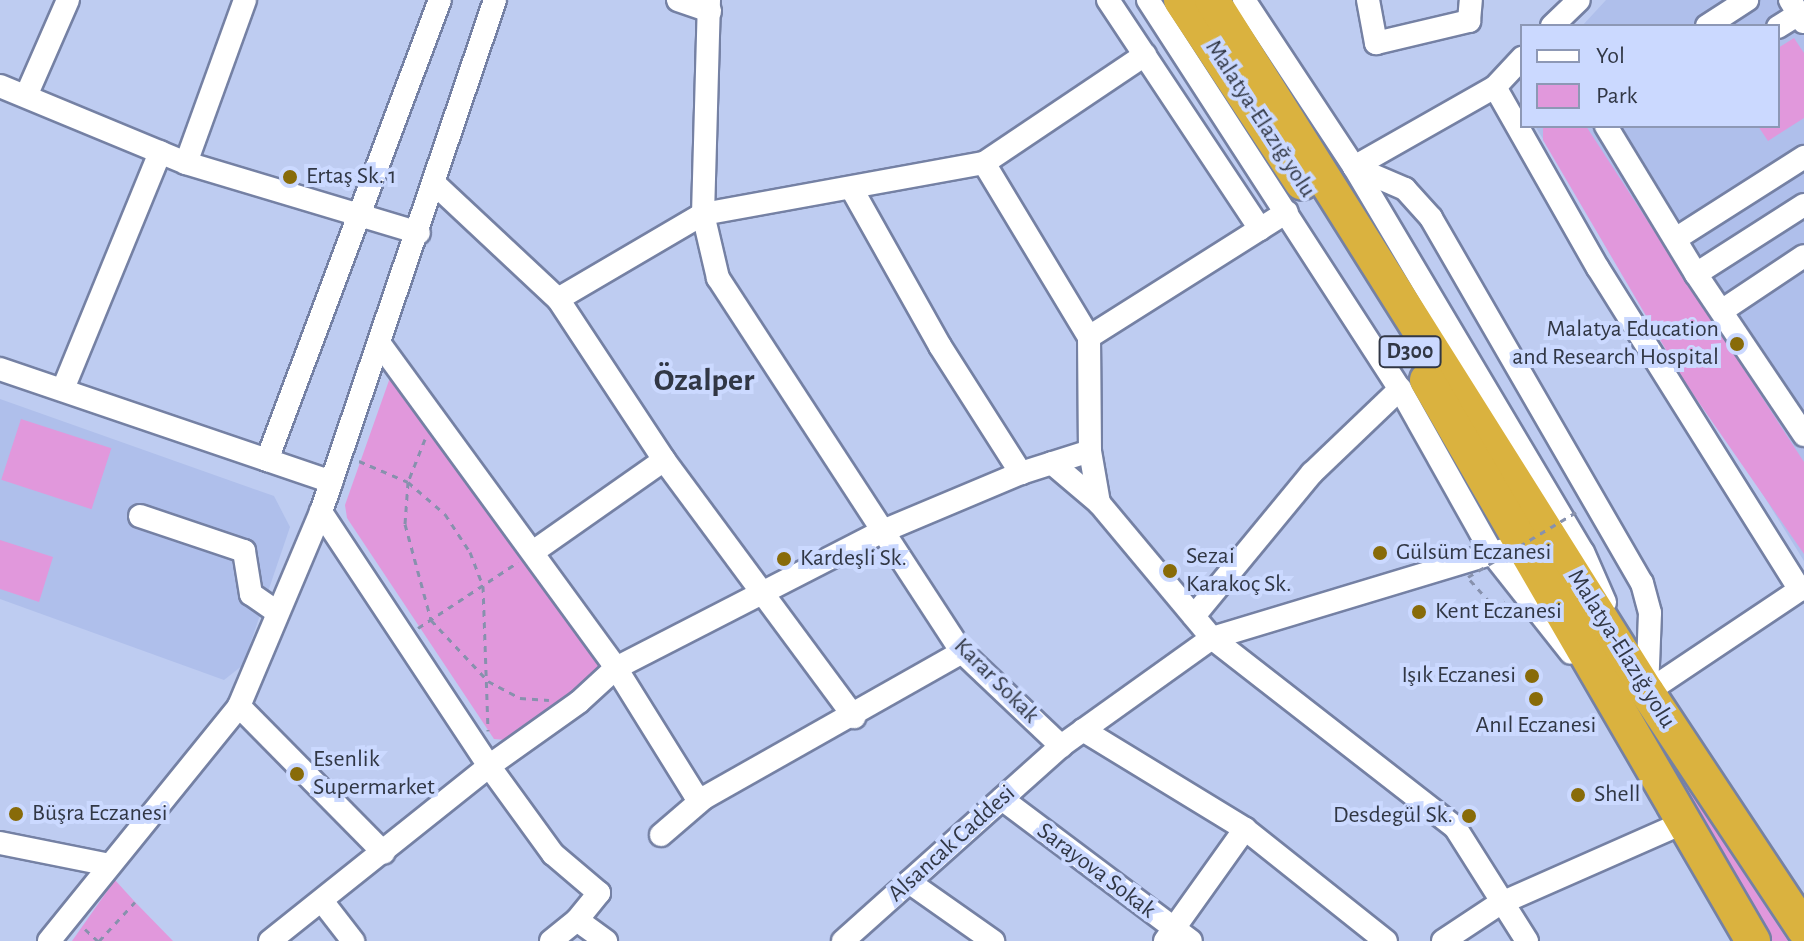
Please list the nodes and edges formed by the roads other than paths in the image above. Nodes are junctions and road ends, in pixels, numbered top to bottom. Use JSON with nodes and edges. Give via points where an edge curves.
{"nodes":[{"id":1,"x":68,"y":0,"type":"edge"},
{"id":2,"x":245,"y":0,"type":"edge"},
{"id":3,"x":440,"y":0,"type":"edge"},
{"id":4,"x":495,"y":0,"type":"edge"},
{"id":5,"x":678,"y":0,"type":"edge"},
{"id":6,"x":1108,"y":0,"type":"edge"},
{"id":7,"x":1148,"y":0,"type":"edge"},
{"id":8,"x":1181,"y":0,"type":"edge"},
{"id":9,"x":1212,"y":0,"type":"edge"},
{"id":10,"x":1244,"y":0,"type":"edge"},
{"id":11,"x":1368,"y":0,"type":"edge"},
{"id":12,"x":1471,"y":0,"type":"edge"},
{"id":13,"x":1579,"y":0,"type":"edge"},
{"id":14,"x":1747,"y":0,"type":"edge"},
{"id":15,"x":709,"y":6,"type":"edge"},
{"id":16,"x":1798,"y":12,"type":"edge"},
{"id":17,"x":1554,"y":24,"type":"edge"},
{"id":18,"x":1710,"y":24,"type":"edge"},
{"id":19,"x":1780,"y":26,"type":"edge"},
{"id":20,"x":1145,"y":55,"type":"junction"},
{"id":21,"x":1520,"y":60,"type":"edge"},
{"id":22,"x":0,"y":86,"type":"edge"},
{"id":23,"x":1495,"y":87,"type":"junction"},
{"id":24,"x":26,"y":96,"type":"junction"},
{"id":25,"x":1615,"y":129,"type":"edge"},
{"id":26,"x":160,"y":152,"type":"junction"},
{"id":27,"x":1804,"y":157,"type":"edge"},
{"id":28,"x":186,"y":163,"type":"junction"},
{"id":29,"x":984,"y":163,"type":"junction"},
{"id":30,"x":1354,"y":167,"type":"junction"},
{"id":31,"x":436,"y":185,"type":"junction"},
{"id":32,"x":853,"y":191,"type":"junction"},
{"id":33,"x":1804,"y":205,"type":"edge"},
{"id":34,"x":1287,"y":212,"type":"junction"},
{"id":35,"x":703,"y":214,"type":"junction"},
{"id":36,"x":362,"y":216,"type":"junction"},
{"id":37,"x":1260,"y":229,"type":"junction"},
{"id":38,"x":419,"y":233,"type":"junction"},
{"id":39,"x":1677,"y":238,"type":"junction"},
{"id":40,"x":1804,"y":256,"type":"edge"},
{"id":41,"x":1696,"y":274,"type":"junction"},
{"id":42,"x":558,"y":299,"type":"junction"},
{"id":43,"x":1723,"y":310,"type":"junction"},
{"id":44,"x":1089,"y":337,"type":"junction"},
{"id":45,"x":380,"y":344,"type":"junction"},
{"id":46,"x":2,"y":375,"type":"edge"},
{"id":47,"x":63,"y":389,"type":"junction"},
{"id":48,"x":1400,"y":389,"type":"junction"},
{"id":49,"x":1797,"y":412,"type":"edge"},
{"id":50,"x":1804,"y":435,"type":"edge"},
{"id":51,"x":1090,"y":451,"type":"junction"},
{"id":52,"x":267,"y":460,"type":"junction"},
{"id":53,"x":664,"y":460,"type":"junction"},
{"id":54,"x":1052,"y":463,"type":"junction"},
{"id":55,"x":1021,"y":473,"type":"junction"},
{"id":56,"x":331,"y":482,"type":"junction"},
{"id":57,"x":1099,"y":503,"type":"junction"},
{"id":58,"x":321,"y":512,"type":"junction"},
{"id":59,"x":140,"y":516,"type":"dead end"},
{"id":60,"x":883,"y":531,"type":"junction"},
{"id":61,"x":1506,"y":549,"type":"junction"},
{"id":62,"x":533,"y":552,"type":"junction"},
{"id":63,"x":1802,"y":589,"type":"edge"},
{"id":64,"x":762,"y":593,"type":"junction"},
{"id":65,"x":277,"y":612,"type":"junction"},
{"id":66,"x":1194,"y":616,"type":"junction"},
{"id":67,"x":1212,"y":638,"type":"junction"},
{"id":68,"x":962,"y":652,"type":"junction"},
{"id":69,"x":616,"y":668,"type":"junction"},
{"id":70,"x":1640,"y":681,"type":"junction"},
{"id":71,"x":239,"y":706,"type":"junction"},
{"id":72,"x":854,"y":717,"type":"junction"},
{"id":73,"x":1083,"y":730,"type":"junction"},
{"id":74,"x":1061,"y":746,"type":"junction"},
{"id":75,"x":489,"y":766,"type":"junction"},
{"id":76,"x":704,"y":798,"type":"junction"},
{"id":77,"x":1002,"y":799,"type":"junction"},
{"id":78,"x":1683,"y":823,"type":"junction"},
{"id":79,"x":1245,"y":829,"type":"junction"},
{"id":80,"x":661,"y":835,"type":"dead end"},
{"id":81,"x":0,"y":843,"type":"edge"},
{"id":82,"x":384,"y":853,"type":"junction"},
{"id":83,"x":110,"y":865,"type":"junction"},
{"id":84,"x":909,"y":882,"type":"junction"},
{"id":85,"x":322,"y":901,"type":"junction"},
{"id":86,"x":1499,"y":904,"type":"junction"},
{"id":87,"x":577,"y":920,"type":"junction"},
{"id":88,"x":1804,"y":929,"type":"edge"},
{"id":89,"x":1177,"y":937,"type":"edge"},
{"id":90,"x":49,"y":941,"type":"edge"},
{"id":91,"x":270,"y":941,"type":"edge"},
{"id":92,"x":353,"y":941,"type":"edge"},
{"id":93,"x":551,"y":941,"type":"edge"},
{"id":94,"x":606,"y":941,"type":"edge"},
{"id":95,"x":843,"y":941,"type":"edge"},
{"id":96,"x":993,"y":941,"type":"edge"},
{"id":97,"x":1386,"y":941,"type":"edge"},
{"id":98,"x":1443,"y":941,"type":"edge"},
{"id":99,"x":1527,"y":941,"type":"edge"},
{"id":100,"x":1753,"y":941,"type":"edge"}],
"edges":[{"from":1,"to":24,"type":"street"},
{"from":2,"to":28,"type":"street"},
{"from":3,"to":36,"type":"street"},
{"from":4,"to":31,"type":"street"},
{"from":5,"to":15,"type":"street"},
{"from":6,"to":20,"type":"street"},
{"from":7,"to":34,"type":"street"},
{"from":8,"to":61,"type":"highway","name":"Malatya-Elazığ yolu","number":"D300","via":[[1421,369]]},
{"from":9,"to":70,"type":"highway","name":"Malatya-Elazığ yolu","number":"D300"},
{"from":10,"to":30,"type":"street"},
{"from":11,"to":12,"type":"street","via":[[1376,43],[1469,21]]},
{"from":13,"to":17,"type":"street"},
{"from":14,"to":18,"type":"street"},
{"from":15,"to":35,"type":"street","name":"Karar Sokak"},
{"from":16,"to":19,"type":"street"},
{"from":20,"to":29,"type":"street"},
{"from":20,"to":37,"type":"street"},
{"from":21,"to":23,"type":"street"},
{"from":22,"to":24,"type":"street"},
{"from":23,"to":30,"type":"street"},
{"from":23,"to":63,"type":"street","via":[[1598,268]]},
{"from":24,"to":26,"type":"street"},
{"from":25,"to":39,"type":"street"},
{"from":26,"to":28,"type":"street"},
{"from":26,"to":47,"type":"street"},
{"from":27,"to":39,"type":"street"},
{"from":28,"to":36,"type":"street"},
{"from":29,"to":32,"type":"street"},
{"from":29,"to":44,"type":"street"},
{"from":30,"to":70,"type":"street","via":[[1583,552]]},
{"from":30,"to":70,"type":"street","via":[[1405,189],[1431,218],[1642,583],[1650,613]]},
{"from":31,"to":38,"type":"street"},
{"from":31,"to":42,"type":"street"},
{"from":32,"to":35,"type":"street"},
{"from":32,"to":55,"type":"street","via":[[940,346]]},
{"from":33,"to":41,"type":"street"},
{"from":34,"to":37,"type":"street"},
{"from":34,"to":48,"type":"street"},
{"from":35,"to":42,"type":"street"},
{"from":35,"to":60,"type":"street","name":"Karar Sokak","via":[[718,278]]},
{"from":36,"to":38,"type":"street"},
{"from":36,"to":52,"type":"street"},
{"from":37,"to":44,"type":"street"},
{"from":38,"to":45,"type":"street"},
{"from":39,"to":41,"type":"street"},
{"from":40,"to":43,"type":"street"},
{"from":41,"to":43,"type":"street"},
{"from":42,"to":53,"type":"street"},
{"from":43,"to":49,"type":"street"},
{"from":44,"to":51,"type":"street"},
{"from":45,"to":56,"type":"street"},
{"from":45,"to":62,"type":"street"},
{"from":46,"to":47,"type":"street"},
{"from":47,"to":52,"type":"street"},
{"from":48,"to":61,"type":"street"},
{"from":48,"to":66,"type":"street","via":[[1312,473]]},
{"from":49,"to":50,"type":"street"},
{"from":51,"to":54,"type":"street"},
{"from":51,"to":57,"type":"street"},
{"from":52,"to":56,"type":"street"},
{"from":53,"to":62,"type":"street"},
{"from":53,"to":64,"type":"street"},
{"from":54,"to":55,"type":"street"},
{"from":54,"to":57,"type":"street"},
{"from":55,"to":60,"type":"street"},
{"from":56,"to":58,"type":"street"},
{"from":57,"to":66,"type":"street"},
{"from":58,"to":65,"type":"street"},
{"from":58,"to":75,"type":"street"},
{"from":59,"to":65,"type":"street","via":[[244,551],[251,594]]},
{"from":60,"to":64,"type":"street"},
{"from":60,"to":68,"type":"street","name":"Karar Sokak"},
{"from":61,"to":67,"type":"street","name":"Alsancak Caddesi"},
{"from":61,"to":78,"type":"highway","name":"Malatya-Elazığ yolu","number":"D300","via":[[1619,715]]},
{"from":62,"to":69,"type":"street"},
{"from":63,"to":70,"type":"street"},
{"from":64,"to":69,"type":"street"},
{"from":64,"to":72,"type":"street"},
{"from":65,"to":71,"type":"street"},
{"from":66,"to":67,"type":"street"},
{"from":67,"to":73,"type":"street","name":"Alsancak Caddesi"},
{"from":67,"to":86,"type":"street","via":[[1455,827]]},
{"from":68,"to":72,"type":"street"},
{"from":68,"to":74,"type":"street","name":"Karar Sokak"},
{"from":69,"to":75,"type":"street","via":[[579,702]]},
{"from":69,"to":76,"type":"street","via":[[695,795]]},
{"from":70,"to":88,"type":"highway","name":"Malatya-Elazığ yolu","number":"D300"},
{"from":71,"to":82,"type":"street"},
{"from":71,"to":83,"type":"street"},
{"from":72,"to":76,"type":"street"},
{"from":73,"to":74,"type":"street","name":"Alsancak Caddesi"},
{"from":73,"to":79,"type":"street"},
{"from":74,"to":77,"type":"street","name":"Alsancak Caddesi"},
{"from":75,"to":82,"type":"street"},
{"from":75,"to":87,"type":"street","via":[[553,854],[599,893]]},
{"from":76,"to":80,"type":"street"},
{"from":77,"to":84,"type":"street","name":"Alsancak Caddesi"},
{"from":77,"to":89,"type":"street","name":"Sarayova Sokak"},
{"from":78,"to":86,"type":"street"},
{"from":78,"to":100,"type":"highway","name":"Malatya-Elazığ yolu","number":"D300"},
{"from":79,"to":89,"type":"street"},
{"from":79,"to":97,"type":"street"},
{"from":81,"to":83,"type":"street"},
{"from":82,"to":85,"type":"street"},
{"from":83,"to":90,"type":"street"},
{"from":84,"to":95,"type":"street","name":"Alsancak Caddesi"},
{"from":84,"to":96,"type":"street"},
{"from":85,"to":91,"type":"street"},
{"from":85,"to":92,"type":"street"},
{"from":86,"to":98,"type":"street"},
{"from":86,"to":99,"type":"street"},
{"from":87,"to":93,"type":"street"},
{"from":87,"to":94,"type":"street"}]}
